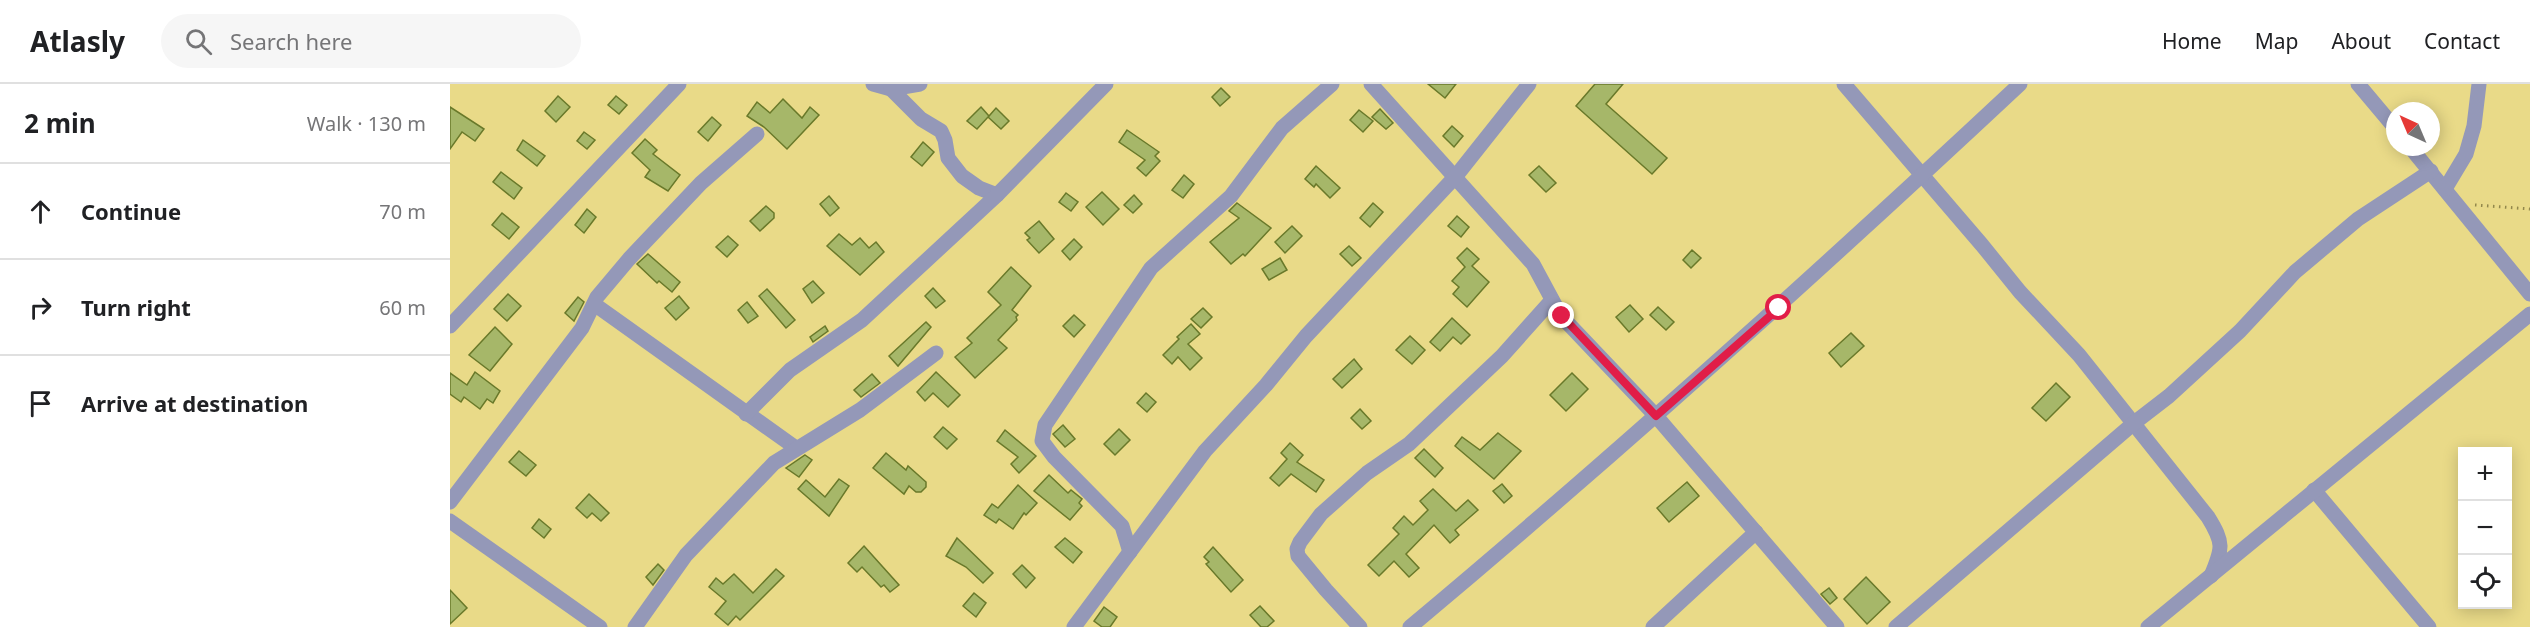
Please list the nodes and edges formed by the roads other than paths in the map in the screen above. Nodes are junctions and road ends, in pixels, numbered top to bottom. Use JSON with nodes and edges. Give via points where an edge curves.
{"nodes":[{"id":1,"x":679,"y":84,"type":"edge"},
{"id":2,"x":873,"y":84,"type":"edge"},
{"id":3,"x":920,"y":84,"type":"edge"},
{"id":4,"x":1106,"y":84,"type":"edge"},
{"id":5,"x":1332,"y":84,"type":"edge"},
{"id":6,"x":1371,"y":84,"type":"edge"},
{"id":7,"x":1528,"y":84,"type":"edge"},
{"id":8,"x":1844,"y":84,"type":"edge"},
{"id":9,"x":2020,"y":84,"type":"edge"},
{"id":10,"x":2358,"y":84,"type":"edge"},
{"id":11,"x":2479,"y":84,"type":"edge"},
{"id":12,"x":891,"y":89,"type":"junction"},
{"id":13,"x":2386,"y":118,"type":"edge"},
{"id":14,"x":757,"y":134,"type":"dead end"},
{"id":15,"x":2418,"y":156,"type":"edge"},
{"id":16,"x":2431,"y":171,"type":"junction"},
{"id":17,"x":1923,"y":175,"type":"junction"},
{"id":18,"x":1456,"y":176,"type":"junction"},
{"id":19,"x":2445,"y":189,"type":"junction"},
{"id":20,"x":997,"y":195,"type":"junction"},
{"id":21,"x":2530,"y":294,"type":"edge"},
{"id":22,"x":1552,"y":300,"type":"junction"},
{"id":23,"x":594,"y":304,"type":"junction"},
{"id":24,"x":2530,"y":314,"type":"edge"},
{"id":25,"x":450,"y":326,"type":"edge"},
{"id":26,"x":936,"y":353,"type":"dead end"},
{"id":27,"x":746,"y":414,"type":"junction"},
{"id":28,"x":1656,"y":416,"type":"junction"},
{"id":29,"x":2134,"y":423,"type":"junction"},
{"id":30,"x":796,"y":448,"type":"junction"},
{"id":31,"x":2314,"y":490,"type":"junction"},
{"id":32,"x":450,"y":502,"type":"edge"},
{"id":33,"x":450,"y":521,"type":"edge"},
{"id":34,"x":1756,"y":532,"type":"junction"},
{"id":35,"x":1130,"y":552,"type":"junction"},
{"id":36,"x":2211,"y":576,"type":"junction"},
{"id":37,"x":600,"y":627,"type":"edge"},
{"id":38,"x":636,"y":627,"type":"edge"},
{"id":39,"x":1074,"y":627,"type":"edge"},
{"id":40,"x":1360,"y":627,"type":"edge"},
{"id":41,"x":1410,"y":627,"type":"edge"},
{"id":42,"x":1653,"y":627,"type":"edge"},
{"id":43,"x":1837,"y":627,"type":"edge"},
{"id":44,"x":1896,"y":627,"type":"edge"},
{"id":45,"x":2148,"y":627,"type":"edge"},
{"id":46,"x":2429,"y":627,"type":"edge"}],
"edges":[{"from":1,"to":25,"type":"street"},
{"from":2,"to":12,"type":"street"},
{"from":3,"to":12,"type":"street"},
{"from":4,"to":20,"type":"street"},
{"from":5,"to":35,"type":"street","via":[[1282,128],[1232,196],[1151,268],[1045,425],[1042,441],[1122,526]]},
{"from":6,"to":18,"type":"street"},
{"from":7,"to":18,"type":"street"},
{"from":8,"to":17,"type":"street"},
{"from":9,"to":17,"type":"street"},
{"from":10,"to":13,"type":"street"},
{"from":11,"to":19,"type":"street","via":[[2466,154]]},
{"from":12,"to":20,"type":"street","via":[[921,119],[940,131],[948,158],[962,176]]},
{"from":14,"to":23,"type":"street","via":[[693,192],[629,259]]},
{"from":15,"to":16,"type":"street"},
{"from":16,"to":19,"type":"street"},
{"from":16,"to":29,"type":"street","via":[[2358,219],[2295,272],[2240,331]]},
{"from":17,"to":28,"type":"street"},
{"from":17,"to":29,"type":"street"},
{"from":18,"to":22,"type":"street","via":[[1533,264]]},
{"from":18,"to":35,"type":"street","via":[[1205,451]]},
{"from":19,"to":21,"type":"street"},
{"from":20,"to":27,"type":"street","via":[[862,320],[790,370]]},
{"from":22,"to":28,"type":"street","via":[[1562,316]]},
{"from":22,"to":40,"type":"street","via":[[1502,356],[1409,444],[1367,472],[1321,514],[1300,542],[1298,556]]},
{"from":23,"to":27,"type":"street"},
{"from":23,"to":32,"type":"street","via":[[582,328]]},
{"from":24,"to":31,"type":"street"},
{"from":26,"to":30,"type":"street","via":[[860,410]]},
{"from":27,"to":30,"type":"street"},
{"from":28,"to":34,"type":"street"},
{"from":28,"to":41,"type":"street"},
{"from":29,"to":36,"type":"street","via":[[2220,536],[2219,558]]},
{"from":29,"to":44,"type":"street"},
{"from":30,"to":38,"type":"street","via":[[774,463],[686,555]]},
{"from":31,"to":36,"type":"street"},
{"from":31,"to":46,"type":"street"},
{"from":33,"to":37,"type":"street"},
{"from":34,"to":42,"type":"street"},
{"from":34,"to":43,"type":"street"},
{"from":35,"to":39,"type":"street"},
{"from":36,"to":45,"type":"street"}]}
